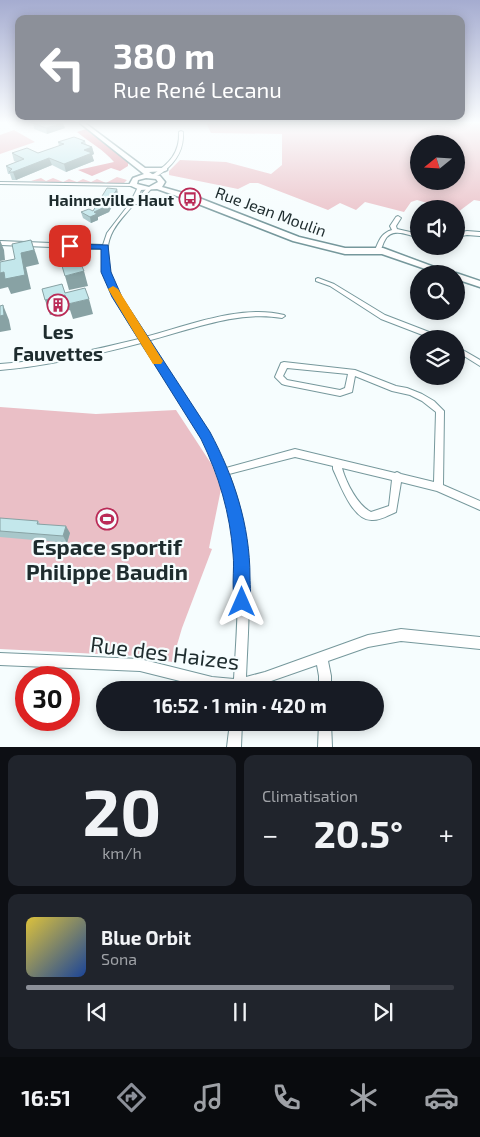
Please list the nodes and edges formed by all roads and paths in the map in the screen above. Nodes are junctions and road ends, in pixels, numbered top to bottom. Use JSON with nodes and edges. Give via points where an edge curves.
{"nodes":[{"id":1,"x":128,"y":158,"type":"edge"},
{"id":2,"x":175,"y":158,"type":"edge"},
{"id":3,"x":140,"y":167,"type":"junction"},
{"id":4,"x":165,"y":169,"type":"junction"},
{"id":5,"x":152,"y":176,"type":"junction"},
{"id":6,"x":138,"y":178,"type":"junction"},
{"id":7,"x":0,"y":183,"type":"edge"},
{"id":8,"x":137,"y":187,"type":"junction"},
{"id":9,"x":152,"y":188,"type":"junction"},
{"id":10,"x":130,"y":206,"type":"junction"},
{"id":11,"x":398,"y":218,"type":"dead end"},
{"id":12,"x":395,"y":231,"type":"junction"},
{"id":13,"x":465,"y":233,"type":"edge"},
{"id":14,"x":410,"y":234,"type":"edge"},
{"id":15,"x":480,"y":234,"type":"edge"},
{"id":16,"x":0,"y":243,"type":"edge"},
{"id":17,"x":105,"y":247,"type":"junction"},
{"id":18,"x":378,"y":250,"type":"junction"},
{"id":19,"x":422,"y":265,"type":"edge"},
{"id":20,"x":465,"y":279,"type":"edge"},
{"id":21,"x":318,"y":280,"type":"dead end"},
{"id":22,"x":480,"y":284,"type":"edge"},
{"id":23,"x":282,"y":316,"type":"dead end"},
{"id":24,"x":417,"y":330,"type":"edge"},
{"id":25,"x":143,"y":340,"type":"junction"},
{"id":26,"x":465,"y":354,"type":"edge"},
{"id":27,"x":480,"y":364,"type":"edge"},
{"id":28,"x":0,"y":367,"type":"edge"},
{"id":29,"x":352,"y":372,"type":"junction"},
{"id":30,"x":338,"y":463,"type":"junction"},
{"id":31,"x":224,"y":472,"type":"junction"},
{"id":32,"x":397,"y":476,"type":"junction"},
{"id":33,"x":438,"y":487,"type":"junction"},
{"id":34,"x":480,"y":506,"type":"edge"},
{"id":35,"x":480,"y":643,"type":"edge"},
{"id":36,"x":321,"y":658,"type":"junction"},
{"id":37,"x":0,"y":659,"type":"edge"},
{"id":38,"x":204,"y":681,"type":"edge"},
{"id":39,"x":239,"y":681,"type":"edge"},
{"id":40,"x":257,"y":681,"type":"edge"},
{"id":41,"x":325,"y":681,"type":"edge"},
{"id":42,"x":235,"y":731,"type":"edge"},
{"id":43,"x":325,"y":731,"type":"edge"},
{"id":44,"x":234,"y":747,"type":"edge"},
{"id":45,"x":325,"y":747,"type":"edge"}],
"edges":[{"from":1,"to":3,"type":"street"},
{"from":2,"to":4,"type":"street"},
{"from":3,"to":4,"type":"street","via":[[150,171]]},
{"from":3,"to":5,"type":"street"},
{"from":3,"to":6,"type":"street"},
{"from":4,"to":5,"type":"street"},
{"from":5,"to":6,"type":"street"},
{"from":5,"to":9,"type":"street","via":[[162,182]]},
{"from":6,"to":8,"type":"street","via":[[133,181]]},
{"from":7,"to":8,"type":"street"},
{"from":8,"to":9,"type":"street","name":"Rue Jean Moulin"},
{"from":8,"to":10,"type":"street"},
{"from":9,"to":10,"type":"street"},
{"from":9,"to":18,"type":"street","name":"Rue Jean Moulin","via":[[191,198],[296,239],[345,251]]},
{"from":10,"to":17,"type":"street","via":[[114,225]]},
{"from":11,"to":12,"type":"street","via":[[393,226]]},
{"from":12,"to":14,"type":"street"},
{"from":12,"to":18,"type":"street","via":[[384,237]]},
{"from":13,"to":15,"type":"street"},
{"from":16,"to":17,"type":"street"},
{"from":17,"to":25,"type":"street","via":[[110,283]]},
{"from":18,"to":19,"type":"street"},
{"from":20,"to":22,"type":"street"},
{"from":21,"to":24,"type":"street","via":[[332,285],[383,317]]},
{"from":23,"to":25,"type":"street","via":[[247,314]]},
{"from":25,"to":28,"type":"street","via":[[51,362]]},
{"from":25,"to":31,"type":"street","via":[[205,436]]},
{"from":26,"to":27,"type":"street"},
{"from":29,"to":29,"type":"street","via":[[349,390],[340,394],[285,382],[279,377],[284,365]]},
{"from":29,"to":33,"type":"street","via":[[402,389],[440,410]]},
{"from":30,"to":31,"type":"street","via":[[295,453]]},
{"from":30,"to":32,"type":"street"},
{"from":30,"to":32,"type":"street","via":[[356,506],[370,516],[393,509]]},
{"from":31,"to":39,"type":"street","via":[[239,530],[242,568]]},
{"from":32,"to":33,"type":"street"},
{"from":33,"to":34,"type":"street"},
{"from":35,"to":36,"type":"street","name":"Rue des Haizes","via":[[401,636],[368,641]]},
{"from":36,"to":40,"type":"street","name":"Rue des Haizes"},
{"from":36,"to":41,"type":"street"},
{"from":37,"to":38,"type":"street","name":"Rue des Haizes","via":[[140,666]]},
{"from":42,"to":44,"type":"street"},
{"from":43,"to":45,"type":"street"}]}
